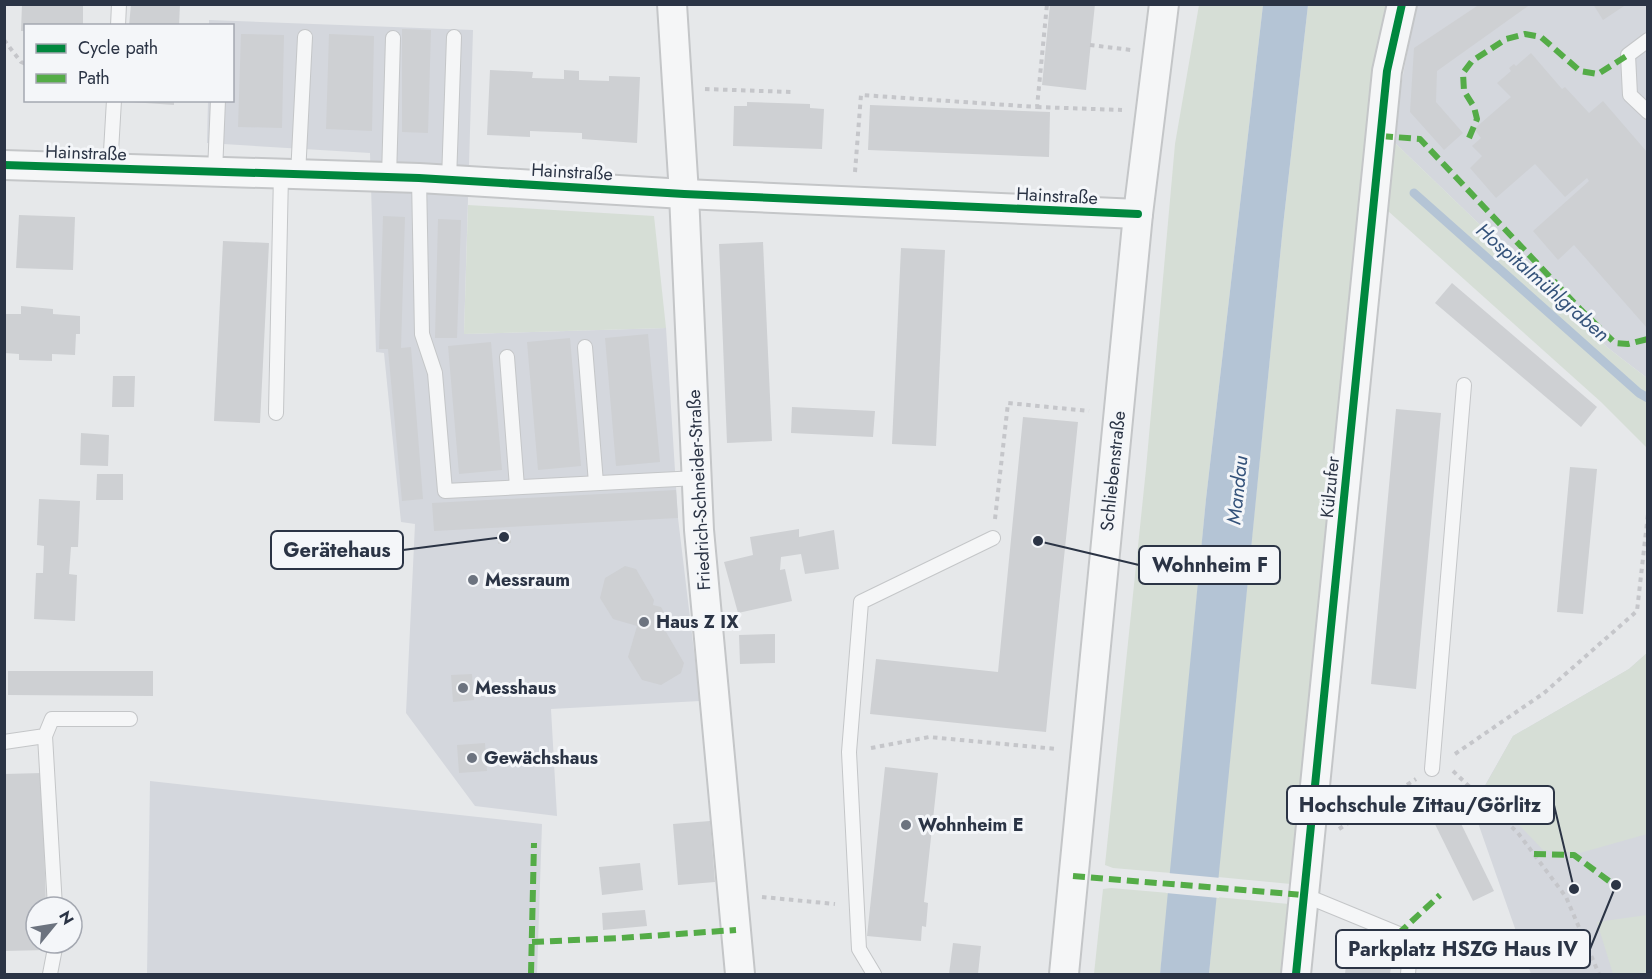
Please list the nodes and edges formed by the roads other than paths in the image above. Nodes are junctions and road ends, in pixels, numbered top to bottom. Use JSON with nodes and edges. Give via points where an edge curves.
{"nodes":[{"id":1,"x":119,"y":4,"type":"edge"},
{"id":2,"x":672,"y":4,"type":"edge"},
{"id":3,"x":1164,"y":4,"type":"edge"},
{"id":4,"x":1402,"y":4,"type":"edge"},
{"id":5,"x":118,"y":24,"type":"edge"},
{"id":6,"x":305,"y":37,"type":"dead end"},
{"id":7,"x":393,"y":38,"type":"dead end"},
{"id":8,"x":454,"y":38,"type":"dead end"},
{"id":9,"x":1647,"y":40,"type":"edge"},
{"id":10,"x":114,"y":102,"type":"edge"},
{"id":11,"x":218,"y":102,"type":"edge"},
{"id":12,"x":1647,"y":112,"type":"edge"},
{"id":13,"x":4,"y":165,"type":"edge"},
{"id":14,"x":110,"y":169,"type":"junction"},
{"id":15,"x":215,"y":172,"type":"junction"},
{"id":16,"x":290,"y":175,"type":"junction"},
{"id":17,"x":388,"y":177,"type":"junction"},
{"id":18,"x":419,"y":178,"type":"junction"},
{"id":19,"x":448,"y":180,"type":"junction"},
{"id":20,"x":684,"y":194,"type":"junction"},
{"id":21,"x":1138,"y":214,"type":"junction"},
{"id":22,"x":585,"y":347,"type":"dead end"},
{"id":23,"x":507,"y":357,"type":"dead end"},
{"id":24,"x":1464,"y":385,"type":"dead end"},
{"id":25,"x":276,"y":413,"type":"dead end"},
{"id":26,"x":697,"y":478,"type":"junction"},
{"id":27,"x":596,"y":483,"type":"junction"},
{"id":28,"x":517,"y":487,"type":"junction"},
{"id":29,"x":993,"y":538,"type":"road end"},
{"id":30,"x":130,"y":719,"type":"dead end"},
{"id":31,"x":45,"y":736,"type":"junction"},
{"id":32,"x":4,"y":742,"type":"edge"},
{"id":33,"x":1437,"y":765,"type":"road end"},
{"id":34,"x":54,"y":895,"type":"edge"},
{"id":35,"x":1304,"y":895,"type":"junction"},
{"id":36,"x":54,"y":955,"type":"edge"},
{"id":37,"x":50,"y":975,"type":"edge"},
{"id":38,"x":740,"y":975,"type":"edge"},
{"id":39,"x":874,"y":975,"type":"edge"},
{"id":40,"x":1064,"y":975,"type":"edge"},
{"id":41,"x":1296,"y":975,"type":"edge"},
{"id":42,"x":1408,"y":975,"type":"edge"}],
"edges":[{"from":1,"to":5,"type":"lane"},
{"from":2,"to":20,"type":"street","name":"Friedrich-Schneider-Straße"},
{"from":3,"to":21,"type":"street","name":"Schliebenstraße"},
{"from":4,"to":35,"type":"street","name":"Külzufer","via":[[1387,71]]},
{"from":6,"to":16,"type":"lane"},
{"from":7,"to":17,"type":"lane"},
{"from":8,"to":19,"type":"lane"},
{"from":9,"to":12,"type":"lane","via":[[1628,56],[1630,95]]},
{"from":10,"to":14,"type":"lane"},
{"from":11,"to":15,"type":"lane"},
{"from":13,"to":14,"type":"street","name":"Hainstraße"},
{"from":14,"to":15,"type":"street","name":"Hainstraße"},
{"from":15,"to":16,"type":"street","name":"Hainstraße"},
{"from":16,"to":17,"type":"street","name":"Hainstraße"},
{"from":16,"to":25,"type":"lane"},
{"from":17,"to":18,"type":"street","name":"Hainstraße"},
{"from":18,"to":19,"type":"street","name":"Hainstraße"},
{"from":18,"to":28,"type":"lane","via":[[422,334],[435,373],[445,491]]},
{"from":19,"to":20,"type":"street","name":"Hainstraße"},
{"from":20,"to":21,"type":"street","name":"Hainstraße"},
{"from":20,"to":26,"type":"street","name":"Friedrich-Schneider-Straße"},
{"from":21,"to":40,"type":"street","name":"Schliebenstraße"},
{"from":22,"to":27,"type":"lane"},
{"from":23,"to":28,"type":"lane"},
{"from":24,"to":33,"type":"lane"},
{"from":26,"to":27,"type":"lane"},
{"from":26,"to":38,"type":"street","name":"Friedrich-Schneider-Straße"},
{"from":27,"to":28,"type":"lane"},
{"from":29,"to":39,"type":"lane","via":[[861,602],[849,752],[859,949]]},
{"from":30,"to":31,"type":"lane","via":[[52,719]]},
{"from":31,"to":32,"type":"lane"},
{"from":31,"to":34,"type":"lane"},
{"from":35,"to":41,"type":"street","name":"Külzufer"},
{"from":35,"to":42,"type":"lane","via":[[1411,939]]},
{"from":36,"to":37,"type":"lane"}]}
